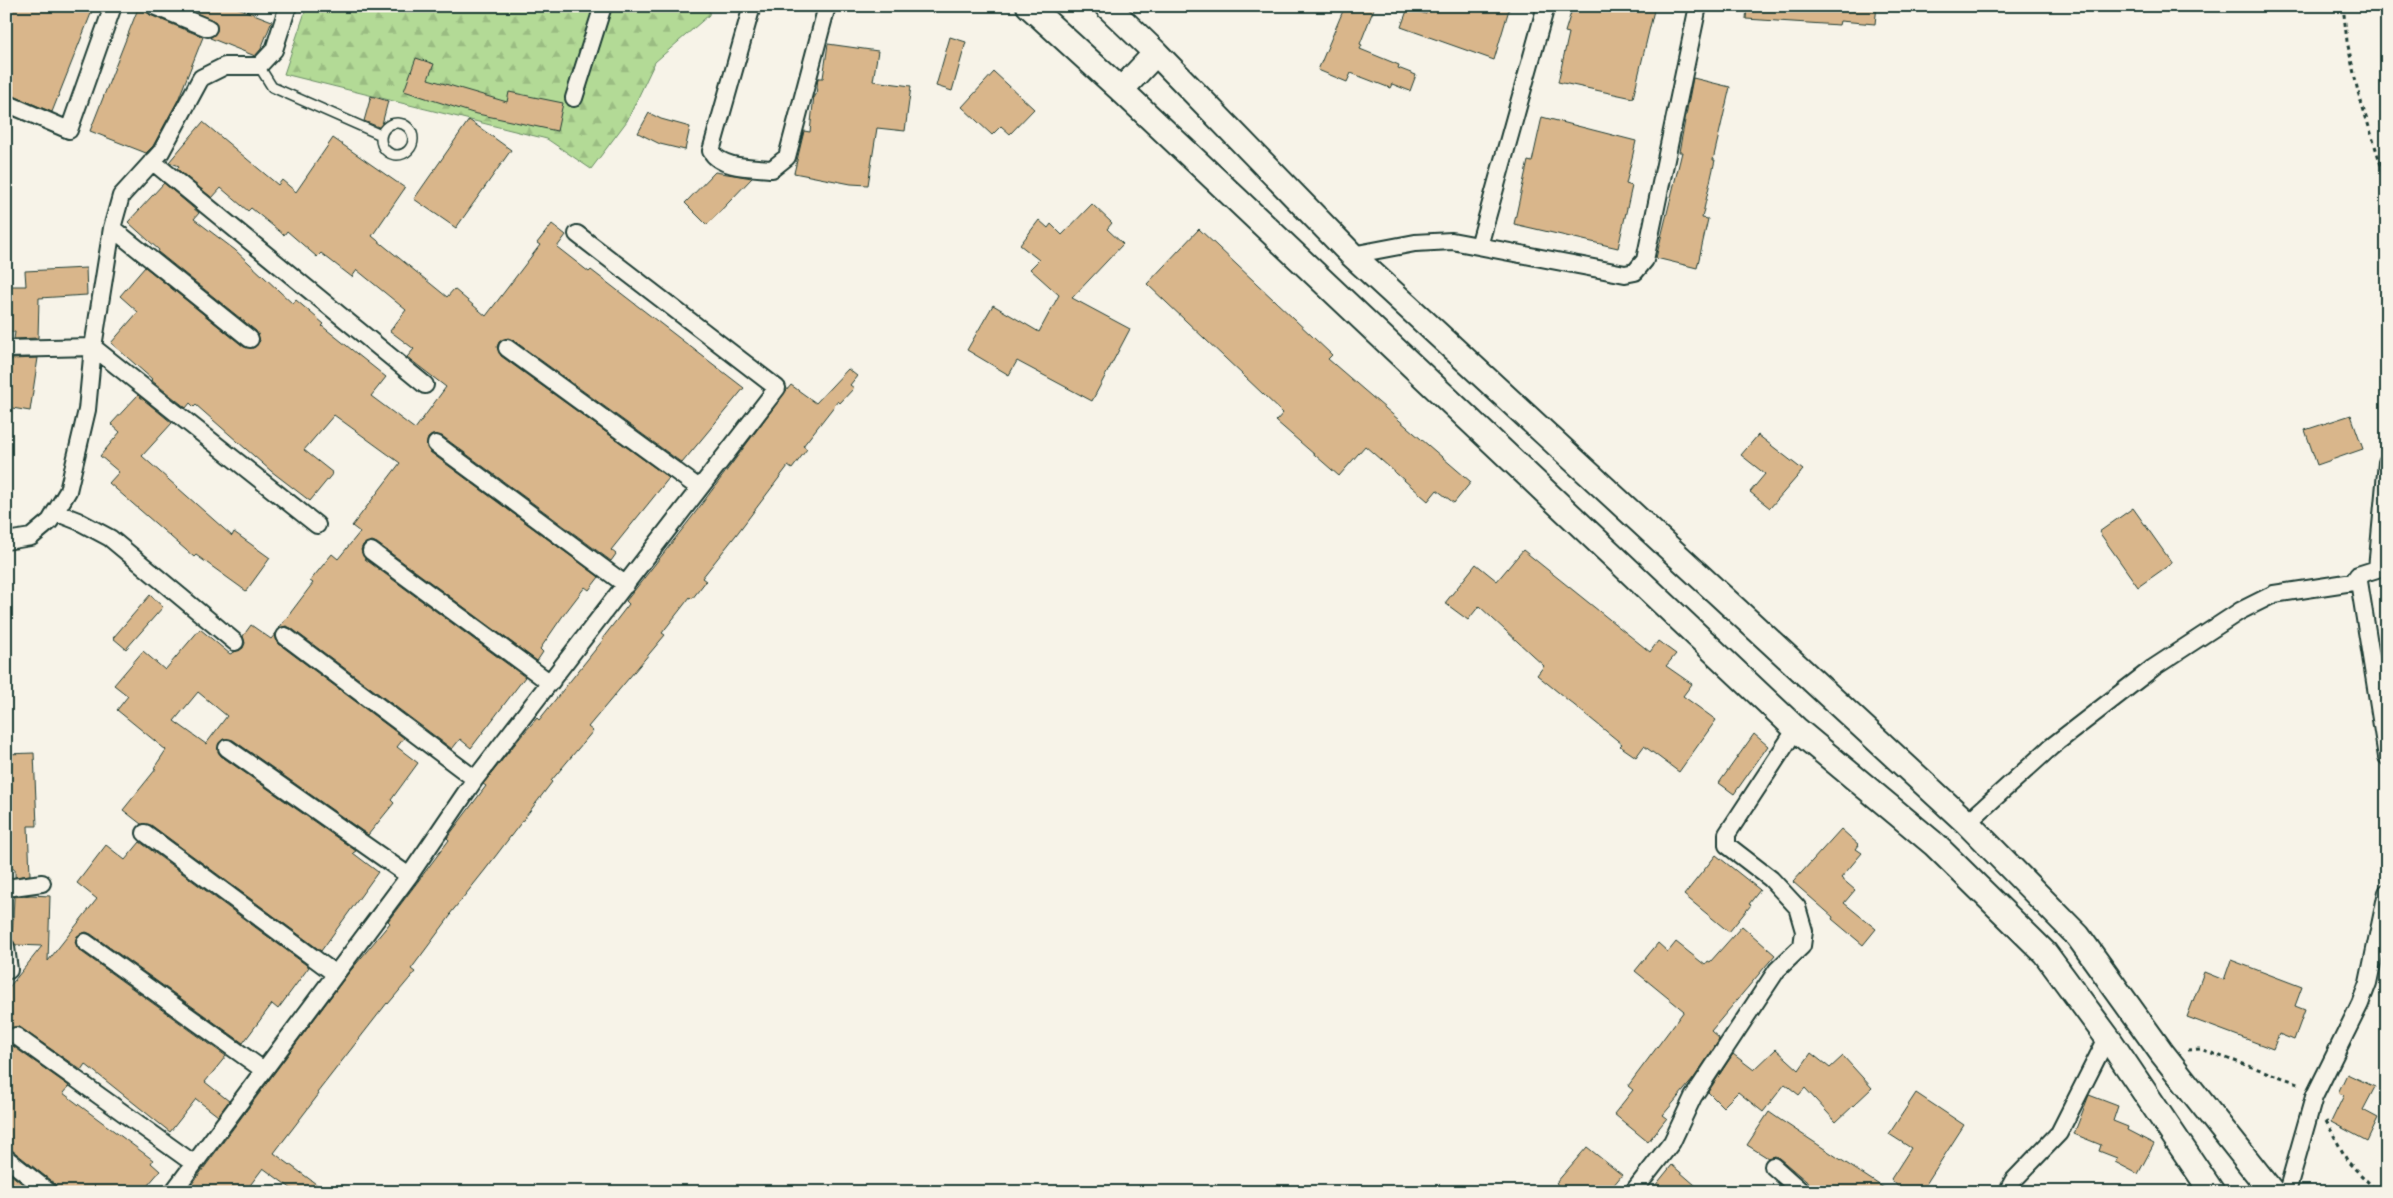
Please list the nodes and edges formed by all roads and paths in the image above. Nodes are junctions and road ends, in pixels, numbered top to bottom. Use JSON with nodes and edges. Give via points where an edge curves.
{"nodes":[{"id":1,"x":113,"y":6,"type":"edge"},
{"id":2,"x":154,"y":6,"type":"edge"},
{"id":3,"x":288,"y":6,"type":"edge"},
{"id":4,"x":602,"y":6,"type":"edge"},
{"id":5,"x":752,"y":6,"type":"edge"},
{"id":6,"x":827,"y":6,"type":"edge"},
{"id":7,"x":1029,"y":6,"type":"edge"},
{"id":8,"x":1107,"y":6,"type":"edge"},
{"id":9,"x":1546,"y":6,"type":"edge"},
{"id":10,"x":1698,"y":6,"type":"edge"},
{"id":11,"x":2343,"y":6,"type":"edge"},
{"id":12,"x":208,"y":28,"type":"dead end"},
{"id":13,"x":1156,"y":53,"type":"junction"},
{"id":14,"x":259,"y":66,"type":"junction"},
{"id":15,"x":1121,"y":90,"type":"junction"},
{"id":16,"x":574,"y":98,"type":"dead end"},
{"id":17,"x":6,"y":103,"type":"edge"},
{"id":18,"x":382,"y":135,"type":"dead end"},
{"id":19,"x":152,"y":162,"type":"junction"},
{"id":20,"x":2387,"y":184,"type":"edge"},
{"id":21,"x":112,"y":228,"type":"junction"},
{"id":22,"x":577,"y":234,"type":"dead end"},
{"id":23,"x":1479,"y":246,"type":"junction"},
{"id":24,"x":1352,"y":255,"type":"junction"},
{"id":25,"x":250,"y":339,"type":"dead end"},
{"id":26,"x":93,"y":347,"type":"junction"},
{"id":27,"x":507,"y":348,"type":"dead end"},
{"id":28,"x":6,"y":349,"type":"edge"},
{"id":29,"x":425,"y":385,"type":"dead end"},
{"id":30,"x":436,"y":444,"type":"dead end"},
{"id":31,"x":2387,"y":462,"type":"edge"},
{"id":32,"x":699,"y":488,"type":"junction"},
{"id":33,"x":55,"y":512,"type":"junction"},
{"id":34,"x":317,"y":525,"type":"dead end"},
{"id":35,"x":6,"y":541,"type":"edge"},
{"id":36,"x":371,"y":551,"type":"dead end"},
{"id":37,"x":2358,"y":575,"type":"junction"},
{"id":38,"x":626,"y":585,"type":"junction"},
{"id":39,"x":285,"y":636,"type":"dead end"},
{"id":40,"x":235,"y":642,"type":"dead end"},
{"id":41,"x":552,"y":681,"type":"junction"},
{"id":42,"x":1796,"y":729,"type":"junction"},
{"id":43,"x":227,"y":748,"type":"dead end"},
{"id":44,"x":2387,"y":757,"type":"edge"},
{"id":45,"x":476,"y":779,"type":"junction"},
{"id":46,"x":1967,"y":823,"type":"junction"},
{"id":47,"x":145,"y":833,"type":"dead end"},
{"id":48,"x":408,"y":876,"type":"junction"},
{"id":49,"x":42,"y":883,"type":"dead end"},
{"id":50,"x":6,"y":888,"type":"edge"},
{"id":51,"x":2387,"y":892,"type":"edge"},
{"id":52,"x":85,"y":942,"type":"dead end"},
{"id":53,"x":6,"y":947,"type":"edge"},
{"id":54,"x":8,"y":970,"type":"dead end"},
{"id":55,"x":334,"y":973,"type":"junction"},
{"id":56,"x":16,"y":1036,"type":"dead end"},
{"id":57,"x":2110,"y":1041,"type":"junction"},
{"id":58,"x":2162,"y":1053,"type":"junction"},
{"id":59,"x":262,"y":1069,"type":"junction"},
{"id":60,"x":2314,"y":1097,"type":"junction"},
{"id":61,"x":6,"y":1158,"type":"edge"},
{"id":62,"x":193,"y":1163,"type":"junction"},
{"id":63,"x":1773,"y":1166,"type":"dead end"},
{"id":64,"x":49,"y":1192,"type":"edge"},
{"id":65,"x":172,"y":1192,"type":"edge"},
{"id":66,"x":1633,"y":1192,"type":"edge"},
{"id":67,"x":1802,"y":1192,"type":"edge"},
{"id":68,"x":2007,"y":1192,"type":"edge"},
{"id":69,"x":2212,"y":1192,"type":"edge"},
{"id":70,"x":2272,"y":1192,"type":"edge"},
{"id":71,"x":2287,"y":1192,"type":"edge"},
{"id":72,"x":2378,"y":1192,"type":"edge"}],
"edges":[{"from":1,"to":17,"type":"street","via":[[69,130]]},
{"from":2,"to":12,"type":"street"},
{"from":3,"to":14,"type":"street","via":[[274,50]]},
{"from":4,"to":16,"type":"street"},
{"from":5,"to":6,"type":"street","via":[[711,151],[716,159],[723,162],[772,169],[787,157]]},
{"from":7,"to":15,"type":"main road"},
{"from":8,"to":13,"type":"main road"},
{"from":9,"to":23,"type":"street"},
{"from":10,"to":23,"type":"street","via":[[1645,260],[1634,272],[1625,274]]},
{"from":11,"to":20,"type":"path","via":[[2358,92]]},
{"from":13,"to":15,"type":"main road"},
{"from":13,"to":24,"type":"main road"},
{"from":14,"to":18,"type":"lane","via":[[272,87]]},
{"from":14,"to":19,"type":"street","via":[[225,66],[201,78]]},
{"from":15,"to":42,"type":"main road"},
{"from":19,"to":21,"type":"street","via":[[121,196]]},
{"from":19,"to":29,"type":"street"},
{"from":21,"to":25,"type":"street"},
{"from":21,"to":26,"type":"street"},
{"from":22,"to":32,"type":"street","via":[[776,388]]},
{"from":23,"to":24,"type":"street","via":[[1452,241],[1415,243]]},
{"from":24,"to":46,"type":"main road"},
{"from":26,"to":28,"type":"street"},
{"from":26,"to":33,"type":"street","via":[[86,410],[68,491]]},
{"from":26,"to":34,"type":"street"},
{"from":27,"to":32,"type":"street"},
{"from":30,"to":38,"type":"street"},
{"from":31,"to":37,"type":"street","via":[[2377,569]]},
{"from":32,"to":38,"type":"street"},
{"from":33,"to":35,"type":"street","via":[[50,521],[31,537]]},
{"from":33,"to":40,"type":"street","via":[[110,538]]},
{"from":36,"to":41,"type":"street","via":[[549,682]]},
{"from":37,"to":44,"type":"street"},
{"from":37,"to":46,"type":"street","via":[[2353,582],[2274,594],[2240,611],[2153,668],[2059,740]]},
{"from":38,"to":41,"type":"street"},
{"from":39,"to":45,"type":"street"},
{"from":41,"to":45,"type":"street"},
{"from":42,"to":57,"type":"main road","via":[[1934,844],[2044,953]]},
{"from":42,"to":66,"type":"street","via":[[1727,834],[1727,845],[1771,879],[1797,907],[1804,931],[1802,946],[1777,970],[1693,1097],[1672,1142]]},
{"from":43,"to":48,"type":"street"},
{"from":45,"to":48,"type":"street"},
{"from":46,"to":58,"type":"main road","via":[[2078,936]]},
{"from":47,"to":55,"type":"street"},
{"from":48,"to":55,"type":"street"},
{"from":49,"to":50,"type":"street"},
{"from":51,"to":60,"type":"street","via":[[2368,983]]},
{"from":52,"to":59,"type":"street"},
{"from":53,"to":54,"type":"street"},
{"from":55,"to":59,"type":"street"},
{"from":56,"to":62,"type":"street"},
{"from":57,"to":68,"type":"street","via":[[2104,1046],[2059,1133]]},
{"from":57,"to":69,"type":"main road"},
{"from":58,"to":60,"type":"path","via":[[2200,1049],[2303,1084]]},
{"from":58,"to":70,"type":"main road"},
{"from":59,"to":62,"type":"street"},
{"from":60,"to":71,"type":"street"},
{"from":60,"to":72,"type":"path","via":[[2348,1162]]},
{"from":61,"to":64,"type":"street"},
{"from":62,"to":65,"type":"street"},
{"from":63,"to":67,"type":"street"}]}
